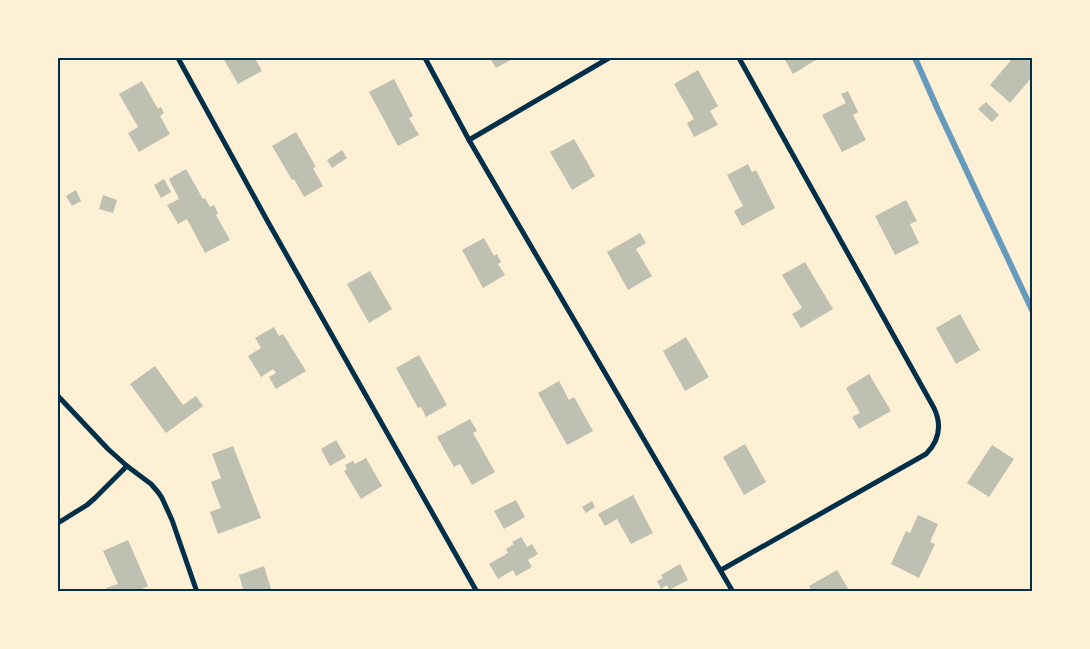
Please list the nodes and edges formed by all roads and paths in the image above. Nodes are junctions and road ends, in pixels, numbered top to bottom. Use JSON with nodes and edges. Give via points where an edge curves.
{"nodes":[{"id":1,"x":178,"y":58,"type":"edge"},
{"id":2,"x":425,"y":58,"type":"edge"},
{"id":3,"x":609,"y":58,"type":"edge"},
{"id":4,"x":739,"y":58,"type":"edge"},
{"id":5,"x":469,"y":140,"type":"junction"},
{"id":6,"x":58,"y":396,"type":"edge"},
{"id":7,"x":127,"y":466,"type":"junction"},
{"id":8,"x":58,"y":523,"type":"edge"},
{"id":9,"x":721,"y":570,"type":"junction"},
{"id":10,"x":197,"y":592,"type":"edge"},
{"id":11,"x":477,"y":592,"type":"edge"},
{"id":12,"x":733,"y":592,"type":"edge"}],
"edges":[{"from":1,"to":11,"type":"street"},
{"from":2,"to":5,"type":"street"},
{"from":3,"to":5,"type":"street"},
{"from":4,"to":9,"type":"street","via":[[934,408],[939,427],[937,439],[926,454]]},
{"from":5,"to":9,"type":"street"},
{"from":6,"to":7,"type":"street"},
{"from":7,"to":8,"type":"street","via":[[96,498]]},
{"from":7,"to":10,"type":"street","via":[[151,484],[162,498]]},
{"from":9,"to":12,"type":"street"}]}
